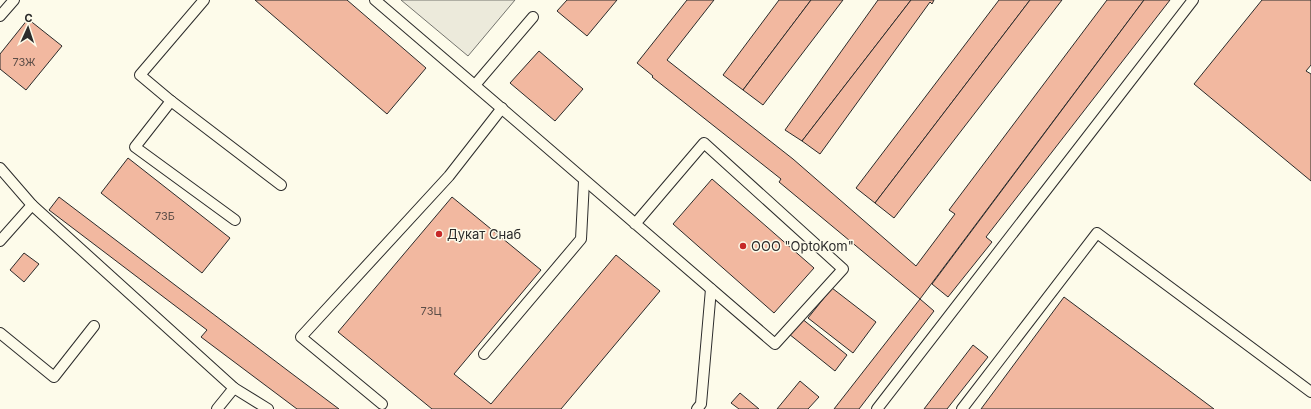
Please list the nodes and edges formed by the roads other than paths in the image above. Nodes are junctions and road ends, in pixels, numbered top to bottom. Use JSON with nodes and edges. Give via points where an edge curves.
{"nodes":[{"id":1,"x":14,"y":0,"type":"edge"},
{"id":2,"x":204,"y":0,"type":"edge"},
{"id":3,"x":375,"y":0,"type":"edge"},
{"id":4,"x":1193,"y":0,"type":"edge"},
{"id":5,"x":0,"y":16,"type":"edge"},
{"id":6,"x":533,"y":17,"type":"dead end"},
{"id":7,"x":475,"y":85,"type":"junction"},
{"id":8,"x":171,"y":101,"type":"junction"},
{"id":9,"x":502,"y":108,"type":"junction"},
{"id":10,"x":0,"y":168,"type":"edge"},
{"id":11,"x":584,"y":181,"type":"junction"},
{"id":12,"x":281,"y":185,"type":"dead end"},
{"id":13,"x":32,"y":205,"type":"junction"},
{"id":14,"x":235,"y":220,"type":"dead end"},
{"id":15,"x":635,"y":224,"type":"junction"},
{"id":16,"x":0,"y":241,"type":"edge"},
{"id":17,"x":711,"y":289,"type":"junction"},
{"id":18,"x":94,"y":326,"type":"dead end"},
{"id":19,"x":0,"y":333,"type":"edge"},
{"id":20,"x":484,"y":354,"type":"dead end"},
{"id":21,"x":234,"y":388,"type":"junction"},
{"id":22,"x":1311,"y":392,"type":"edge"},
{"id":23,"x":382,"y":404,"type":"dead end"},
{"id":24,"x":217,"y":409,"type":"edge"},
{"id":25,"x":268,"y":409,"type":"edge"},
{"id":26,"x":697,"y":409,"type":"edge"},
{"id":27,"x":877,"y":409,"type":"edge"},
{"id":28,"x":962,"y":409,"type":"edge"}],
"edges":[{"from":1,"to":5,"type":"lane"},
{"from":2,"to":8,"type":"lane","via":[[140,74]]},
{"from":3,"to":7,"type":"lane"},
{"from":4,"to":27,"type":"lane"},
{"from":6,"to":7,"type":"lane"},
{"from":7,"to":9,"type":"lane"},
{"from":8,"to":12,"type":"lane"},
{"from":8,"to":14,"type":"lane","via":[[135,148]]},
{"from":9,"to":11,"type":"lane"},
{"from":9,"to":23,"type":"lane","via":[[449,176],[301,337]]},
{"from":10,"to":13,"type":"lane"},
{"from":11,"to":15,"type":"lane"},
{"from":11,"to":20,"type":"lane","via":[[581,239]]},
{"from":13,"to":16,"type":"lane"},
{"from":13,"to":21,"type":"lane"},
{"from":15,"to":17,"type":"lane"},
{"from":15,"to":17,"type":"lane","via":[[704,143],[843,269],[775,344]]},
{"from":17,"to":26,"type":"lane","via":[[701,404]]},
{"from":18,"to":19,"type":"lane","via":[[54,377]]},
{"from":21,"to":24,"type":"lane"},
{"from":21,"to":25,"type":"lane"},
{"from":22,"to":28,"type":"lane","via":[[1097,233]]}]}
